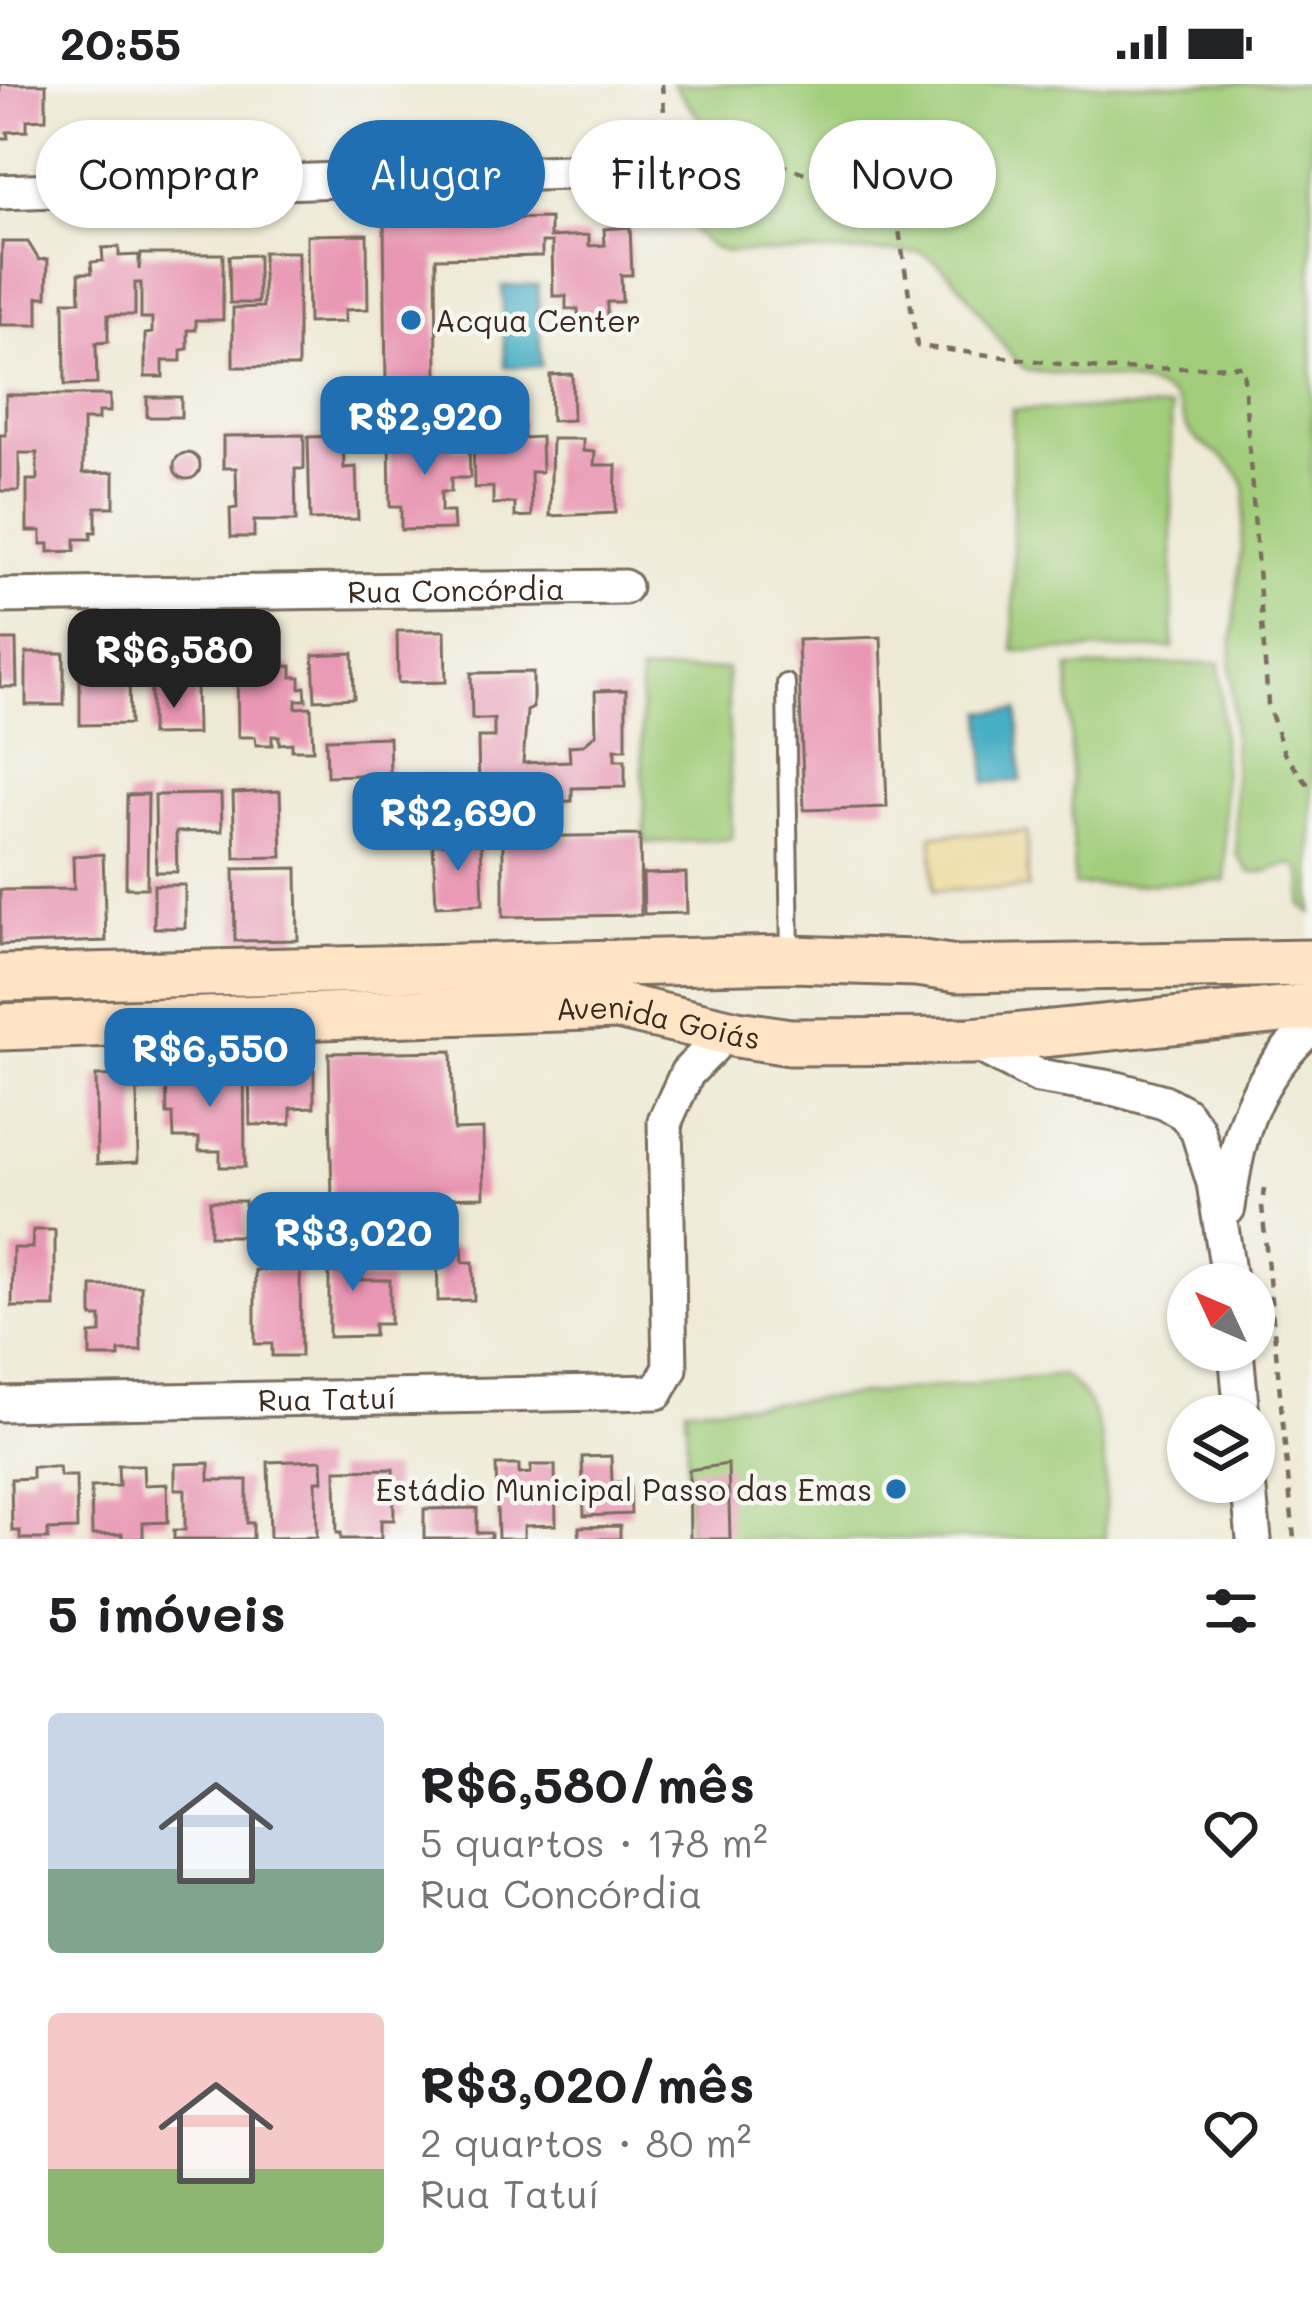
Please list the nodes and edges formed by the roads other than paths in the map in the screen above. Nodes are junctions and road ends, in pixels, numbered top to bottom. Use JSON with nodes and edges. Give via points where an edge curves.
{"nodes":[{"id":1,"x":569,"y":172,"type":"edge"},
{"id":2,"x":0,"y":192,"type":"edge"},
{"id":3,"x":624,"y":587,"type":"dead end"},
{"id":4,"x":0,"y":596,"type":"edge"},
{"id":5,"x":786,"y":682,"type":"dead end"},
{"id":6,"x":770,"y":960,"type":"junction"},
{"id":7,"x":1312,"y":963,"type":"edge"},
{"id":8,"x":956,"y":969,"type":"junction"},
{"id":9,"x":0,"y":978,"type":"edge"},
{"id":10,"x":1312,"y":1007,"type":"edge"},
{"id":11,"x":1312,"y":1026,"type":"edge"},
{"id":12,"x":0,"y":1027,"type":"edge"},
{"id":13,"x":729,"y":1030,"type":"junction"},
{"id":14,"x":959,"y":1041,"type":"junction"},
{"id":15,"x":1225,"y":1234,"type":"junction"},
{"id":16,"x":1228,"y":1263,"type":"edge"},
{"id":17,"x":0,"y":1404,"type":"edge"},
{"id":18,"x":1250,"y":1503,"type":"edge"},
{"id":19,"x":1253,"y":1539,"type":"edge"}],
"edges":[{"from":1,"to":2,"type":"street"},
{"from":3,"to":4,"type":"street","name":"Rua Concórdia"},
{"from":5,"to":6,"type":"lane"},
{"from":6,"to":8,"type":"main road","name":"Avenida Goiás"},
{"from":6,"to":9,"type":"main road","name":"Avenida Goiás"},
{"from":6,"to":13,"type":"main road","via":[[727,1002]]},
{"from":7,"to":8,"type":"main road","name":"Avenida Goiás"},
{"from":8,"to":14,"type":"main road"},
{"from":10,"to":14,"type":"main road","name":"Avenida Goiás"},
{"from":11,"to":15,"type":"street","via":[[1280,1058],[1241,1127]]},
{"from":12,"to":13,"type":"main road","name":"Avenida Goiás","via":[[617,1006]]},
{"from":13,"to":14,"type":"main road","name":"Avenida Goiás","via":[[790,1042]]},
{"from":13,"to":17,"type":"street","name":"Rua Tatuí","via":[[687,1073],[665,1121],[670,1369],[657,1392]]},
{"from":14,"to":15,"type":"street","via":[[1039,1076],[1117,1089],[1184,1113],[1204,1148]]},
{"from":15,"to":16,"type":"street"},
{"from":18,"to":19,"type":"street"}]}
